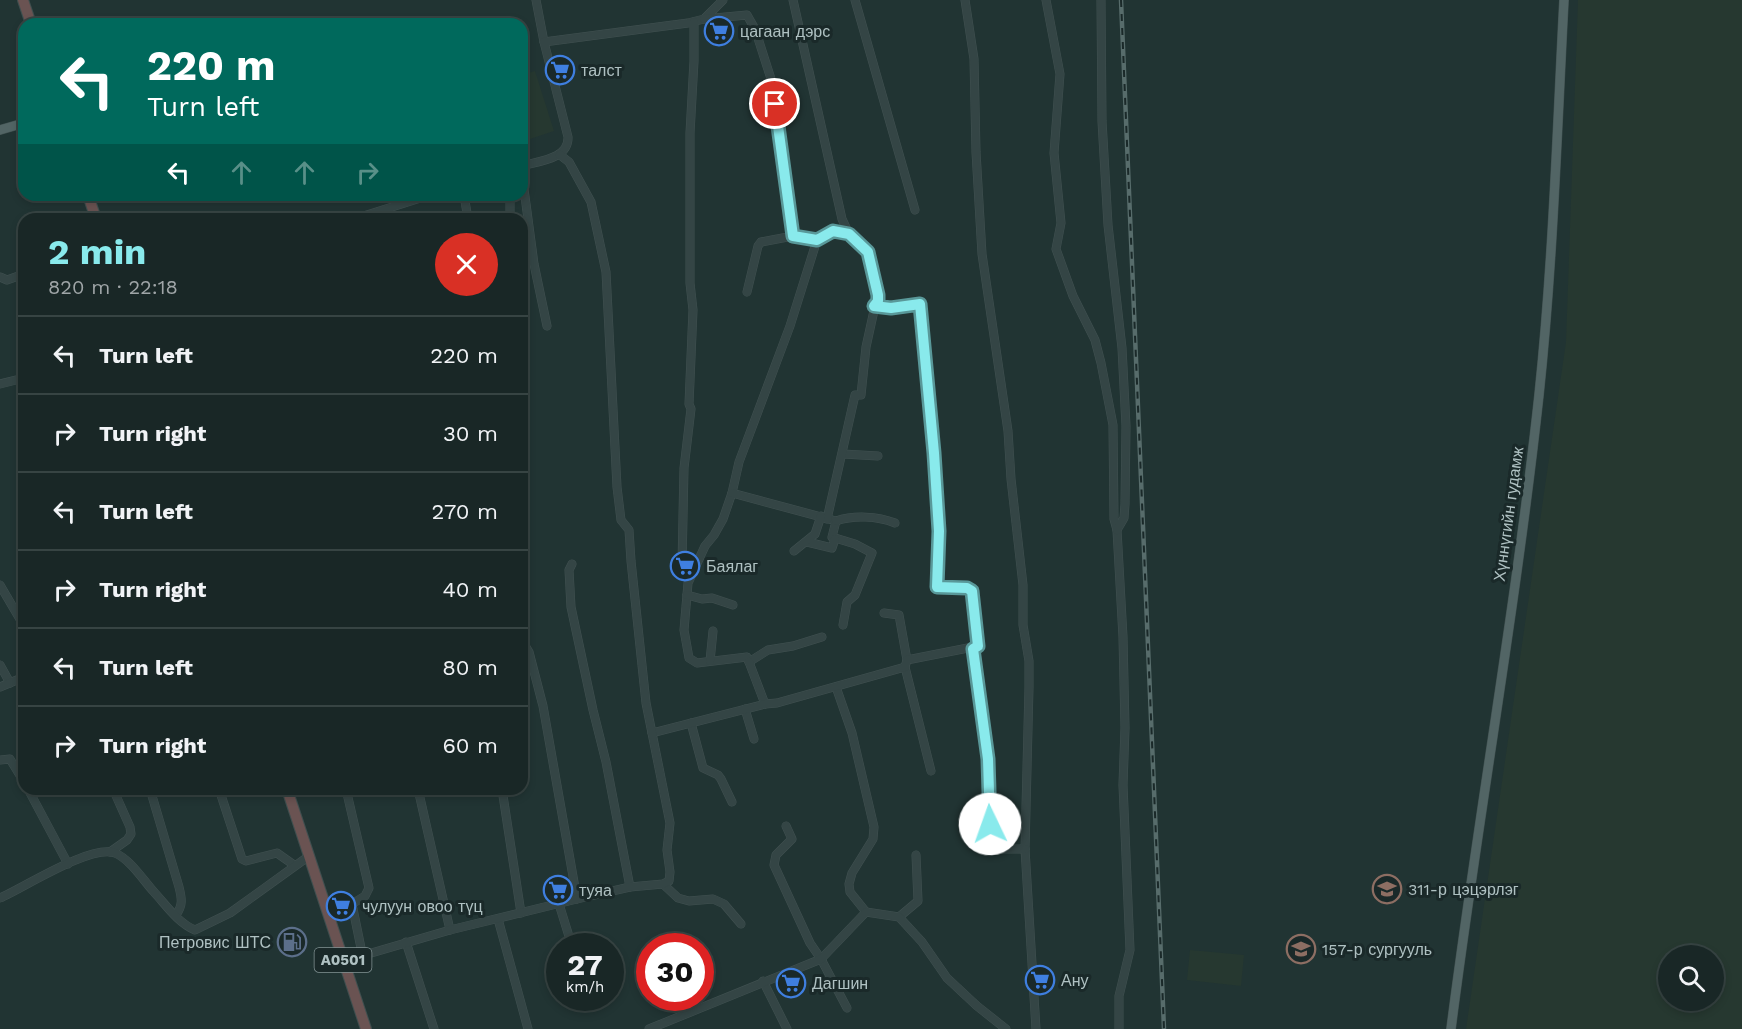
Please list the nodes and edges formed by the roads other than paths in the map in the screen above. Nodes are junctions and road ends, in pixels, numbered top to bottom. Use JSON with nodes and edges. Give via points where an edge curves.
{"nodes":[{"id":1,"x":23,"y":0,"type":"edge"},
{"id":2,"x":536,"y":0,"type":"edge"},
{"id":3,"x":723,"y":0,"type":"edge"},
{"id":4,"x":793,"y":0,"type":"edge"},
{"id":5,"x":855,"y":0,"type":"edge"},
{"id":6,"x":965,"y":0,"type":"edge"},
{"id":7,"x":1046,"y":0,"type":"edge"},
{"id":8,"x":1101,"y":0,"type":"edge"},
{"id":9,"x":1564,"y":0,"type":"edge"},
{"id":10,"x":29,"y":18,"type":"edge"},
{"id":11,"x":704,"y":19,"type":"junction"},
{"id":12,"x":694,"y":22,"type":"junction"},
{"id":13,"x":544,"y":42,"type":"junction"},
{"id":14,"x":18,"y":125,"type":"edge"},
{"id":15,"x":0,"y":130,"type":"edge"},
{"id":16,"x":560,"y":155,"type":"junction"},
{"id":17,"x":528,"y":164,"type":"edge"},
{"id":18,"x":416,"y":201,"type":"edge"},
{"id":19,"x":915,"y":210,"type":"dead end"},
{"id":20,"x":387,"y":213,"type":"edge"},
{"id":21,"x":528,"y":219,"type":"edge"},
{"id":22,"x":849,"y":234,"type":"junction"},
{"id":23,"x":793,"y":236,"type":"junction"},
{"id":24,"x":817,"y":240,"type":"junction"},
{"id":25,"x":18,"y":276,"type":"edge"},
{"id":26,"x":0,"y":277,"type":"edge"},
{"id":27,"x":747,"y":292,"type":"dead end"},
{"id":28,"x":874,"y":306,"type":"junction"},
{"id":29,"x":547,"y":326,"type":"dead end"},
{"id":30,"x":18,"y":380,"type":"edge"},
{"id":31,"x":0,"y":384,"type":"edge"},
{"id":32,"x":843,"y":453,"type":"junction"},
{"id":33,"x":878,"y":456,"type":"dead end"},
{"id":34,"x":732,"y":494,"type":"junction"},
{"id":35,"x":824,"y":517,"type":"junction"},
{"id":36,"x":836,"y":521,"type":"junction"},
{"id":37,"x":895,"y":523,"type":"dead end"},
{"id":38,"x":1117,"y":530,"type":"junction"},
{"id":39,"x":835,"y":539,"type":"junction"},
{"id":40,"x":807,"y":542,"type":"junction"},
{"id":41,"x":794,"y":551,"type":"dead end"},
{"id":42,"x":572,"y":564,"type":"dead end"},
{"id":43,"x":691,"y":574,"type":"junction"},
{"id":44,"x":0,"y":585,"type":"edge"},
{"id":45,"x":687,"y":595,"type":"junction"},
{"id":46,"x":733,"y":605,"type":"dead end"},
{"id":47,"x":884,"y":613,"type":"dead end"},
{"id":48,"x":18,"y":616,"type":"edge"},
{"id":49,"x":843,"y":625,"type":"dead end"},
{"id":50,"x":714,"y":631,"type":"dead end"},
{"id":51,"x":822,"y":637,"type":"dead end"},
{"id":52,"x":973,"y":649,"type":"junction"},
{"id":53,"x":528,"y":650,"type":"edge"},
{"id":54,"x":710,"y":661,"type":"junction"},
{"id":55,"x":748,"y":662,"type":"junction"},
{"id":56,"x":906,"y":664,"type":"junction"},
{"id":57,"x":0,"y":665,"type":"edge"},
{"id":58,"x":18,"y":679,"type":"edge"},
{"id":59,"x":9,"y":683,"type":"junction"},
{"id":60,"x":0,"y":687,"type":"edge"},
{"id":61,"x":836,"y":687,"type":"junction"},
{"id":62,"x":765,"y":704,"type":"junction"},
{"id":63,"x":745,"y":709,"type":"junction"},
{"id":64,"x":691,"y":723,"type":"junction"},
{"id":65,"x":652,"y":733,"type":"junction"},
{"id":66,"x":754,"y":739,"type":"dead end"},
{"id":67,"x":0,"y":760,"type":"edge"},
{"id":68,"x":931,"y":771,"type":"dead end"},
{"id":69,"x":18,"y":772,"type":"edge"},
{"id":70,"x":31,"y":795,"type":"edge"},
{"id":71,"x":116,"y":795,"type":"edge"},
{"id":72,"x":152,"y":795,"type":"edge"},
{"id":73,"x":221,"y":795,"type":"edge"},
{"id":74,"x":289,"y":795,"type":"edge"},
{"id":75,"x":347,"y":795,"type":"edge"},
{"id":76,"x":419,"y":795,"type":"edge"},
{"id":77,"x":503,"y":795,"type":"edge"},
{"id":78,"x":732,"y":802,"type":"dead end"},
{"id":79,"x":786,"y":826,"type":"dead end"},
{"id":80,"x":1026,"y":849,"type":"junction"},
{"id":81,"x":110,"y":852,"type":"junction"},
{"id":82,"x":916,"y":855,"type":"dead end"},
{"id":83,"x":309,"y":856,"type":"junction"},
{"id":84,"x":68,"y":864,"type":"junction"},
{"id":85,"x":294,"y":866,"type":"junction"},
{"id":86,"x":663,"y":884,"type":"junction"},
{"id":87,"x":630,"y":887,"type":"junction"},
{"id":88,"x":1,"y":895,"type":"edge"},
{"id":89,"x":577,"y":899,"type":"junction"},
{"id":90,"x":559,"y":904,"type":"junction"},
{"id":91,"x":866,"y":912,"type":"junction"},
{"id":92,"x":521,"y":913,"type":"junction"},
{"id":93,"x":176,"y":915,"type":"junction"},
{"id":94,"x":899,"y":917,"type":"junction"},
{"id":95,"x":498,"y":919,"type":"junction"},
{"id":96,"x":741,"y":924,"type":"dead end"},
{"id":97,"x":450,"y":930,"type":"junction"},
{"id":98,"x":568,"y":933,"type":"edge"},
{"id":99,"x":406,"y":942,"type":"junction"},
{"id":100,"x":358,"y":957,"type":"junction"},
{"id":101,"x":821,"y":959,"type":"junction"},
{"id":102,"x":344,"y":961,"type":"junction"},
{"id":103,"x":763,"y":981,"type":"junction"},
{"id":104,"x":847,"y":1008,"type":"dead end"},
{"id":105,"x":366,"y":1029,"type":"edge"},
{"id":106,"x":434,"y":1029,"type":"edge"},
{"id":107,"x":528,"y":1029,"type":"edge"},
{"id":108,"x":649,"y":1029,"type":"edge"},
{"id":109,"x":787,"y":1029,"type":"edge"},
{"id":110,"x":1006,"y":1029,"type":"edge"},
{"id":111,"x":1036,"y":1029,"type":"edge"},
{"id":112,"x":1119,"y":1029,"type":"edge"},
{"id":113,"x":1451,"y":1029,"type":"edge"}],
"edges":[{"from":1,"to":10,"type":"highway"},
{"from":2,"to":13,"type":"street"},
{"from":3,"to":11,"type":"street"},
{"from":4,"to":22,"type":"street","via":[[842,219]]},
{"from":5,"to":19,"type":"street"},
{"from":6,"to":80,"type":"street","via":[[974,59],[982,254],[1006,419],[1029,661]]},
{"from":7,"to":38,"type":"street","via":[[1060,74],[1054,153],[1061,223],[1056,249],[1095,340],[1113,416]]},
{"from":8,"to":38,"type":"street","via":[[1108,225],[1126,426],[1124,518]]},
{"from":9,"to":113,"type":"main road","name":"Хүннүгийн гудамж","via":[[1552,252],[1538,398]]},
{"from":11,"to":12,"type":"street"},
{"from":11,"to":23,"type":"street","via":[[747,15],[755,28],[772,82]]},
{"from":12,"to":13,"type":"street"},
{"from":12,"to":43,"type":"street","via":[[690,133],[691,410],[684,468],[682,565]]},
{"from":13,"to":16,"type":"street","via":[[568,137],[567,148]]},
{"from":14,"to":15,"type":"main road"},
{"from":16,"to":17,"type":"street"},
{"from":16,"to":65,"type":"street","via":[[569,162],[591,202],[606,272],[618,498],[621,520],[629,530],[642,673]]},
{"from":18,"to":20,"type":"street"},
{"from":21,"to":29,"type":"street"},
{"from":22,"to":24,"type":"street","via":[[833,231]]},
{"from":22,"to":28,"type":"street","via":[[868,252],[878,295]]},
{"from":23,"to":24,"type":"street"},
{"from":23,"to":27,"type":"street","via":[[761,242]]},
{"from":24,"to":34,"type":"street","via":[[790,326],[739,462]]},
{"from":25,"to":26,"type":"street","via":[[7,280]]},
{"from":28,"to":32,"type":"street","via":[[861,395],[855,395]]},
{"from":28,"to":52,"type":"street","via":[[920,304],[939,531],[937,587],[972,591],[978,646]]},
{"from":30,"to":31,"type":"street"},
{"from":32,"to":33,"type":"street"},
{"from":32,"to":35,"type":"street"},
{"from":34,"to":35,"type":"street"},
{"from":34,"to":43,"type":"street","via":[[723,519]]},
{"from":35,"to":36,"type":"street"},
{"from":35,"to":40,"type":"street"},
{"from":36,"to":37,"type":"street","via":[[856,518]]},
{"from":36,"to":39,"type":"street","via":[[832,537]]},
{"from":38,"to":112,"type":"street","via":[[1130,950],[1119,990]]},
{"from":39,"to":40,"type":"street","via":[[832,548]]},
{"from":39,"to":49,"type":"street","via":[[872,553],[855,595],[847,602]]},
{"from":40,"to":41,"type":"street"},
{"from":42,"to":87,"type":"street","via":[[568,570],[571,607]]},
{"from":43,"to":45,"type":"street"},
{"from":44,"to":48,"type":"street"},
{"from":45,"to":46,"type":"street"},
{"from":45,"to":54,"type":"street","via":[[684,630],[689,658],[697,663]]},
{"from":47,"to":56,"type":"street","via":[[899,615]]},
{"from":50,"to":54,"type":"street"},
{"from":51,"to":55,"type":"street","via":[[768,650]]},
{"from":52,"to":56,"type":"street","via":[[939,653]]},
{"from":52,"to":80,"type":"street","via":[[988,759],[992,849]]},
{"from":53,"to":89,"type":"street","via":[[543,706]]},
{"from":54,"to":55,"type":"street","via":[[747,657]]},
{"from":55,"to":62,"type":"street"},
{"from":56,"to":61,"type":"street"},
{"from":56,"to":68,"type":"street"},
{"from":57,"to":59,"type":"street"},
{"from":58,"to":59,"type":"street"},
{"from":59,"to":60,"type":"street"},
{"from":61,"to":62,"type":"street"},
{"from":61,"to":91,"type":"street","via":[[852,733],[874,826],[873,839],[849,884],[850,892]]},
{"from":62,"to":63,"type":"street"},
{"from":63,"to":64,"type":"street"},
{"from":63,"to":66,"type":"street"},
{"from":64,"to":65,"type":"street"},
{"from":64,"to":78,"type":"street","via":[[703,768],[718,775]]},
{"from":65,"to":86,"type":"street","via":[[670,823],[669,881]]},
{"from":67,"to":69,"type":"street","via":[[10,759]]},
{"from":70,"to":84,"type":"street"},
{"from":71,"to":81,"type":"street","via":[[131,834]]},
{"from":72,"to":93,"type":"street","via":[[180,892],[181,908]]},
{"from":73,"to":85,"type":"street","via":[[242,860],[276,853]]},
{"from":74,"to":83,"type":"highway","number":"A0501"},
{"from":75,"to":100,"type":"street","via":[[369,888],[365,897],[352,904],[361,948]]},
{"from":76,"to":97,"type":"street"},
{"from":77,"to":92,"type":"street"},
{"from":79,"to":101,"type":"street","via":[[792,839],[776,855],[774,866]]},
{"from":80,"to":111,"type":"street"},
{"from":81,"to":84,"type":"street"},
{"from":81,"to":93,"type":"street","via":[[126,861]]},
{"from":82,"to":94,"type":"street","via":[[918,901]]},
{"from":83,"to":85,"type":"street"},
{"from":83,"to":102,"type":"highway","number":"A0501"},
{"from":84,"to":88,"type":"street"},
{"from":85,"to":93,"type":"street","via":[[230,913],[201,928],[191,929]]},
{"from":86,"to":87,"type":"street"},
{"from":86,"to":96,"type":"street","via":[[678,898],[713,899],[724,904]]},
{"from":87,"to":89,"type":"street"},
{"from":89,"to":90,"type":"street"},
{"from":90,"to":92,"type":"street"},
{"from":90,"to":98,"type":"street"},
{"from":91,"to":94,"type":"street"},
{"from":91,"to":101,"type":"street"},
{"from":92,"to":95,"type":"street"},
{"from":94,"to":110,"type":"street","via":[[947,978]]},
{"from":95,"to":97,"type":"street"},
{"from":95,"to":107,"type":"street"},
{"from":97,"to":99,"type":"street"},
{"from":99,"to":100,"type":"street"},
{"from":99,"to":106,"type":"street"},
{"from":100,"to":102,"type":"street"},
{"from":101,"to":103,"type":"street"},
{"from":101,"to":104,"type":"street"},
{"from":102,"to":105,"type":"highway","number":"A0501"},
{"from":103,"to":108,"type":"street"},
{"from":103,"to":109,"type":"street"}]}
